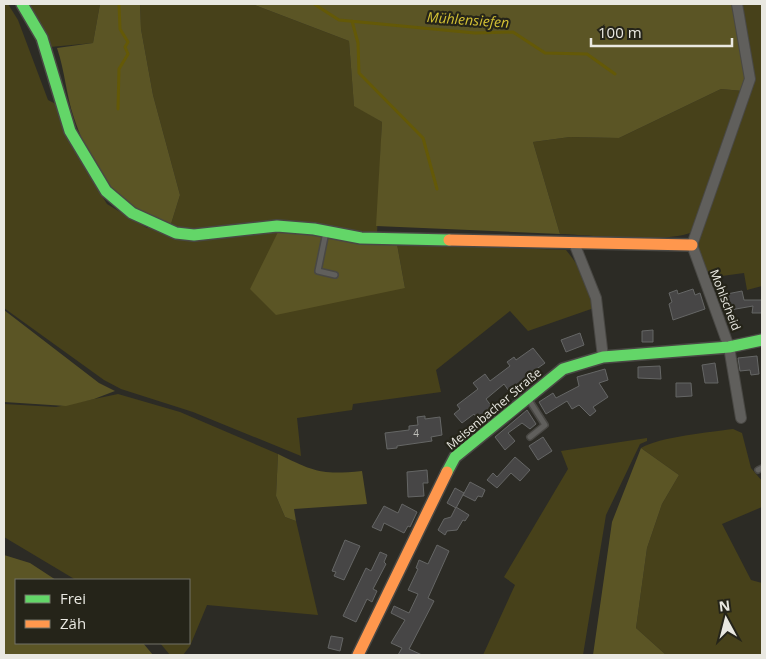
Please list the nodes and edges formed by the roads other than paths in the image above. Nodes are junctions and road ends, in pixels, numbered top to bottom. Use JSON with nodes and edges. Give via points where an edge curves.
{"nodes":[{"id":1,"x":22,"y":4,"type":"edge"},
{"id":2,"x":737,"y":4,"type":"edge"},
{"id":3,"x":326,"y":232,"type":"junction"},
{"id":4,"x":574,"y":243,"type":"junction"},
{"id":5,"x":692,"y":245,"type":"junction"},
{"id":6,"x":335,"y":275,"type":"dead end"},
{"id":7,"x":762,"y":340,"type":"edge"},
{"id":8,"x":729,"y":347,"type":"junction"},
{"id":9,"x":603,"y":357,"type":"junction"},
{"id":10,"x":527,"y":398,"type":"junction"},
{"id":11,"x":741,"y":418,"type":"dead end"},
{"id":12,"x":530,"y":437,"type":"dead end"},
{"id":13,"x":358,"y":655,"type":"edge"}],
"edges":[{"from":1,"to":3,"type":"street","via":[[42,38],[70,131],[106,192],[132,213],[176,233],[194,235],[277,226]]},
{"from":2,"to":5,"type":"street","via":[[750,79]]},
{"from":3,"to":4,"type":"street","via":[[361,238]]},
{"from":3,"to":6,"type":"lane","via":[[318,271]]},
{"from":4,"to":5,"type":"street"},
{"from":4,"to":9,"type":"street","via":[[596,298]]},
{"from":5,"to":8,"type":"street","name":"Mohlscheid"},
{"from":7,"to":8,"type":"street","name":"Meisenbacher Straße"},
{"from":8,"to":9,"type":"street","name":"Meisenbacher Straße"},
{"from":8,"to":11,"type":"street","name":"Mohlscheid"},
{"from":9,"to":10,"type":"street","name":"Meisenbacher Straße","via":[[563,368]]},
{"from":10,"to":12,"type":"lane","via":[[546,425]]},
{"from":10,"to":13,"type":"street","name":"Meisenbacher Straße","via":[[455,457]]}]}
